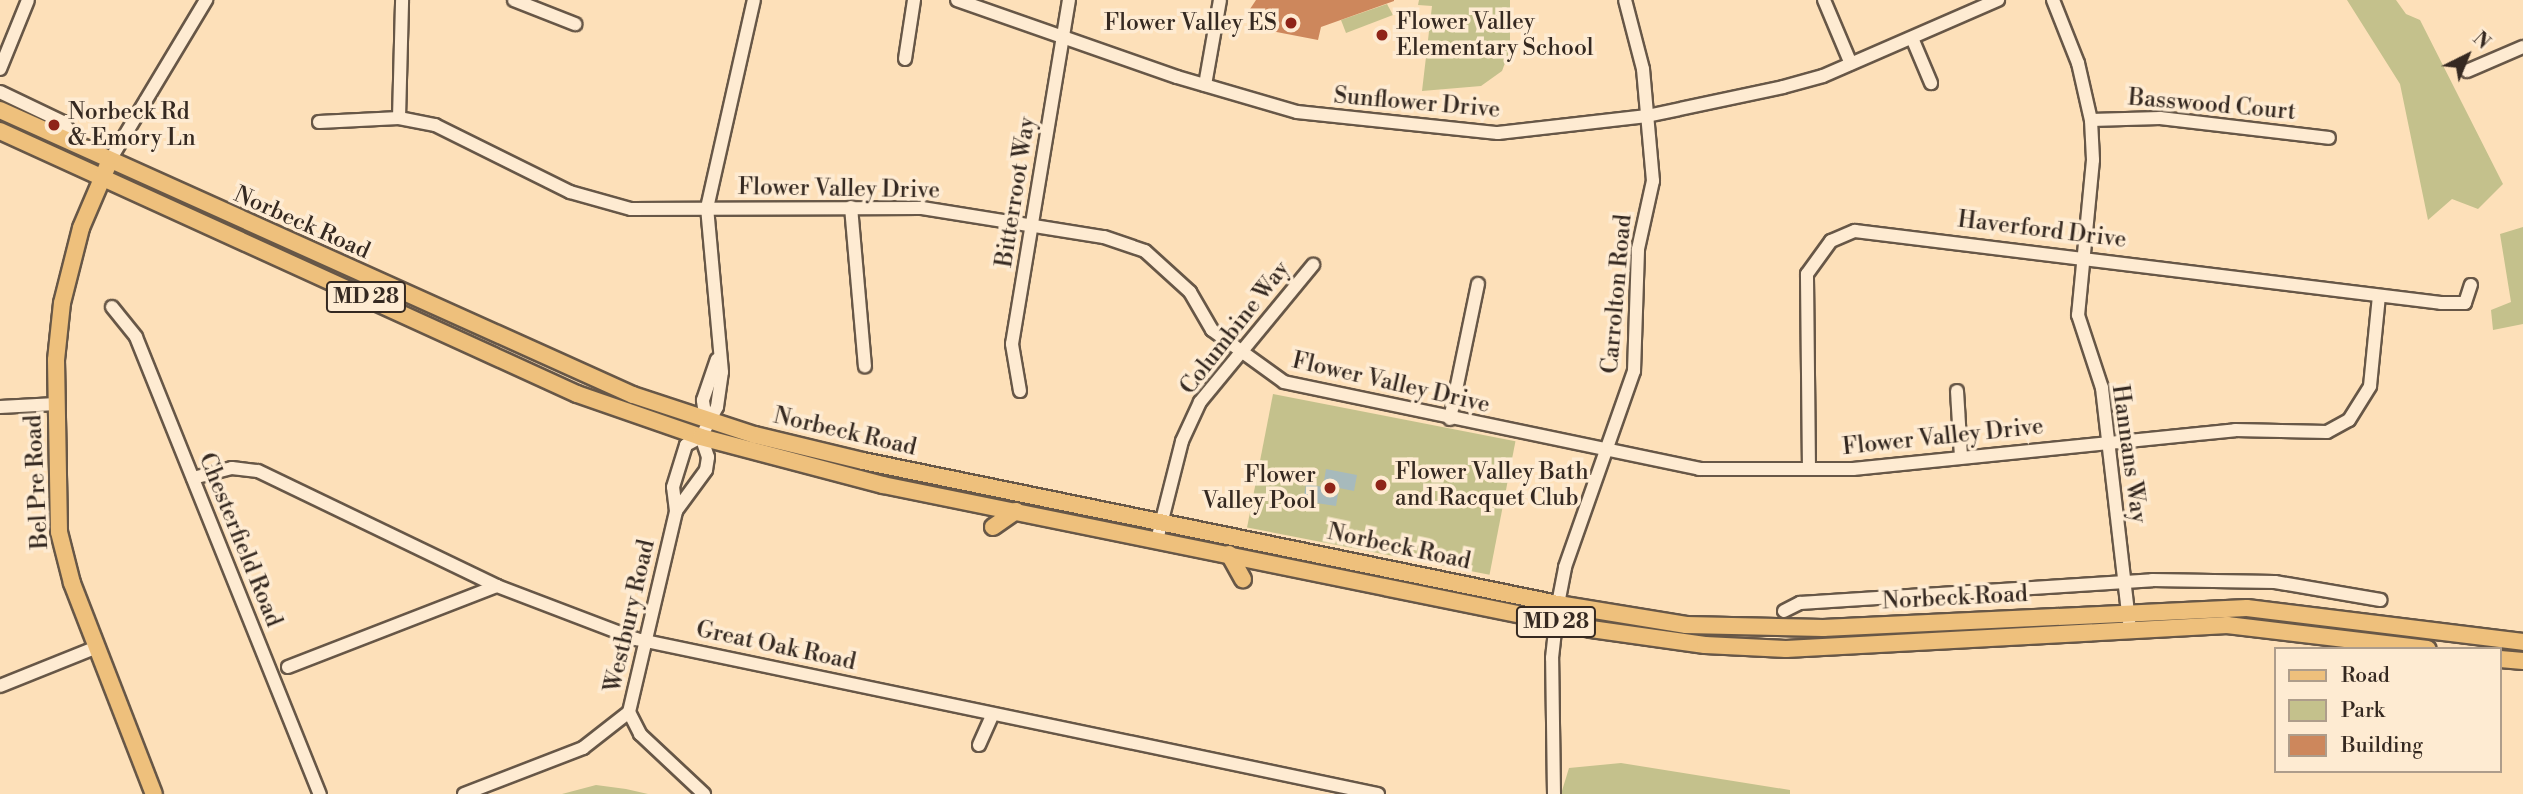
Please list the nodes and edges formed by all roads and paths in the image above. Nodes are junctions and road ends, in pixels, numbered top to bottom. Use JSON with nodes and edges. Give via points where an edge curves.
{"nodes":[{"id":1,"x":29,"y":0,"type":"edge"},
{"id":2,"x":206,"y":0,"type":"edge"},
{"id":3,"x":402,"y":0,"type":"edge"},
{"id":4,"x":514,"y":0,"type":"edge"},
{"id":5,"x":754,"y":0,"type":"edge"},
{"id":6,"x":914,"y":0,"type":"edge"},
{"id":7,"x":957,"y":0,"type":"edge"},
{"id":8,"x":1069,"y":0,"type":"edge"},
{"id":9,"x":1220,"y":0,"type":"edge"},
{"id":10,"x":1625,"y":0,"type":"edge"},
{"id":11,"x":1824,"y":0,"type":"edge"},
{"id":12,"x":1998,"y":0,"type":"edge"},
{"id":13,"x":2053,"y":0,"type":"edge"},
{"id":14,"x":575,"y":24,"type":"dead end"},
{"id":15,"x":1062,"y":37,"type":"junction"},
{"id":16,"x":1912,"y":38,"type":"junction"},
{"id":17,"x":2523,"y":47,"type":"edge"},
{"id":18,"x":905,"y":59,"type":"dead end"},
{"id":19,"x":1851,"y":64,"type":"junction"},
{"id":20,"x":0,"y":69,"type":"edge"},
{"id":21,"x":2467,"y":71,"type":"dead end"},
{"id":22,"x":1931,"y":83,"type":"dead end"},
{"id":23,"x":1205,"y":85,"type":"junction"},
{"id":24,"x":0,"y":92,"type":"edge"},
{"id":25,"x":0,"y":110,"type":"edge"},
{"id":26,"x":1647,"y":116,"type":"junction"},
{"id":27,"x":400,"y":118,"type":"junction"},
{"id":28,"x":2091,"y":120,"type":"junction"},
{"id":29,"x":319,"y":122,"type":"dead end"},
{"id":30,"x":0,"y":131,"type":"edge"},
{"id":31,"x":2329,"y":138,"type":"dead end"},
{"id":32,"x":80,"y":146,"type":"junction"},
{"id":33,"x":110,"y":160,"type":"junction"},
{"id":34,"x":103,"y":177,"type":"junction"},
{"id":35,"x":851,"y":207,"type":"junction"},
{"id":36,"x":707,"y":208,"type":"junction"},
{"id":37,"x":1032,"y":225,"type":"junction"},
{"id":38,"x":2081,"y":256,"type":"junction"},
{"id":39,"x":1313,"y":265,"type":"dead end"},
{"id":40,"x":1478,"y":284,"type":"dead end"},
{"id":41,"x":2471,"y":285,"type":"dead end"},
{"id":42,"x":2379,"y":296,"type":"junction"},
{"id":43,"x":112,"y":307,"type":"dead end"},
{"id":44,"x":1239,"y":354,"type":"junction"},
{"id":45,"x":865,"y":366,"type":"dead end"},
{"id":46,"x":1020,"y":391,"type":"dead end"},
{"id":47,"x":1957,"y":391,"type":"dead end"},
{"id":48,"x":56,"y":404,"type":"junction"},
{"id":49,"x":0,"y":407,"type":"edge"},
{"id":50,"x":1450,"y":419,"type":"junction"},
{"id":51,"x":706,"y":420,"type":"junction"},
{"id":52,"x":701,"y":436,"type":"junction"},
{"id":53,"x":2109,"y":442,"type":"junction"},
{"id":54,"x":1605,"y":451,"type":"junction"},
{"id":55,"x":1961,"y":457,"type":"junction"},
{"id":56,"x":1809,"y":469,"type":"junction"},
{"id":57,"x":193,"y":478,"type":"junction"},
{"id":58,"x":676,"y":511,"type":"junction"},
{"id":59,"x":1016,"y":511,"type":"junction"},
{"id":60,"x":1161,"y":521,"type":"junction"},
{"id":61,"x":993,"y":527,"type":"dead end"},
{"id":62,"x":1157,"y":540,"type":"junction"},
{"id":63,"x":1229,"y":554,"type":"junction"},
{"id":64,"x":1243,"y":579,"type":"dead end"},
{"id":65,"x":2124,"y":583,"type":"junction"},
{"id":66,"x":497,"y":586,"type":"junction"},
{"id":67,"x":2380,"y":600,"type":"dead end"},
{"id":68,"x":1558,"y":604,"type":"junction"},
{"id":69,"x":1784,"y":611,"type":"dead end"},
{"id":70,"x":2127,"y":612,"type":"junction"},
{"id":71,"x":1556,"y":622,"type":"junction"},
{"id":72,"x":2130,"y":630,"type":"junction"},
{"id":73,"x":2331,"y":635,"type":"junction"},
{"id":74,"x":646,"y":640,"type":"junction"},
{"id":75,"x":2523,"y":642,"type":"edge"},
{"id":76,"x":1879,"y":644,"type":"junction"},
{"id":77,"x":2367,"y":647,"type":"edge"},
{"id":78,"x":2414,"y":647,"type":"edge"},
{"id":79,"x":97,"y":648,"type":"junction"},
{"id":80,"x":1866,"y":658,"type":"dead end"},
{"id":81,"x":2521,"y":661,"type":"edge"},
{"id":82,"x":2502,"y":665,"type":"edge"},
{"id":83,"x":288,"y":667,"type":"dead end"},
{"id":84,"x":0,"y":686,"type":"edge"},
{"id":85,"x":629,"y":712,"type":"junction"},
{"id":86,"x":993,"y":714,"type":"junction"},
{"id":87,"x":979,"y":745,"type":"dead end"},
{"id":88,"x":154,"y":794,"type":"edge"},
{"id":89,"x":320,"y":794,"type":"edge"},
{"id":90,"x":464,"y":794,"type":"edge"},
{"id":91,"x":704,"y":794,"type":"edge"},
{"id":92,"x":1378,"y":794,"type":"edge"},
{"id":93,"x":1554,"y":794,"type":"edge"}],
"edges":[{"from":1,"to":20,"type":"street"},
{"from":2,"to":33,"type":"street"},
{"from":3,"to":27,"type":"street"},
{"from":4,"to":14,"type":"street"},
{"from":5,"to":36,"type":"street","name":"Westbury Road"},
{"from":6,"to":18,"type":"street"},
{"from":7,"to":15,"type":"street","name":"Sunflower Drive"},
{"from":8,"to":15,"type":"street","name":"Bitterroot Way"},
{"from":9,"to":23,"type":"street"},
{"from":10,"to":26,"type":"street","name":"Carrolton Road"},
{"from":11,"to":19,"type":"street"},
{"from":12,"to":16,"type":"street","name":"Sunflower Drive"},
{"from":13,"to":28,"type":"street","name":"Hannans Way","via":[[2078,63]]},
{"from":15,"to":23,"type":"street","name":"Sunflower Drive"},
{"from":15,"to":37,"type":"street","name":"Bitterroot Way"},
{"from":16,"to":19,"type":"street","name":"Sunflower Drive"},
{"from":16,"to":22,"type":"street"},
{"from":17,"to":21,"type":"street"},
{"from":19,"to":26,"type":"street","name":"Sunflower Drive","via":[[1783,88]]},
{"from":23,"to":26,"type":"street","name":"Sunflower Drive","via":[[1297,112],[1450,132],[1544,130]]},
{"from":24,"to":32,"type":"street","name":"Norbeck Road","via":[[63,122]]},
{"from":25,"to":32,"type":"main road","name":"Norbeck Road","number":"MD 28"},
{"from":26,"to":54,"type":"street","name":"Carrolton Road","via":[[1654,162],[1638,249],[1634,371]]},
{"from":27,"to":29,"type":"street","name":"Flower Valley Drive"},
{"from":27,"to":36,"type":"street","name":"Flower Valley Drive","via":[[449,130],[600,203],[631,209]]},
{"from":28,"to":31,"type":"street","name":"Basswood Court","via":[[2160,118]]},
{"from":28,"to":38,"type":"street","name":"Hannans Way","via":[[2093,160]]},
{"from":30,"to":34,"type":"main road","name":"Norbeck Road","number":"MD 28"},
{"from":32,"to":33,"type":"main road","name":"Norbeck Road","number":"MD 28"},
{"from":33,"to":34,"type":"main road","name":"Bel Pre Road"},
{"from":33,"to":51,"type":"main road","name":"Norbeck Road","number":"MD 28","via":[[541,357]]},
{"from":34,"to":48,"type":"main road","name":"Bel Pre Road","via":[[81,228],[62,303]]},
{"from":34,"to":52,"type":"main road","name":"Norbeck Road","number":"MD 28","via":[[577,394]]},
{"from":35,"to":36,"type":"street","name":"Flower Valley Drive"},
{"from":35,"to":37,"type":"street","name":"Flower Valley Drive","via":[[922,208]]},
{"from":35,"to":45,"type":"street"},
{"from":36,"to":51,"type":"street","name":"Westbury Road","via":[[717,359],[722,372],[717,407]]},
{"from":37,"to":44,"type":"street","name":"Flower Valley Drive","via":[[1145,251],[1176,277],[1212,330]]},
{"from":37,"to":46,"type":"street","name":"Bitterroot Way","via":[[1012,344]]},
{"from":38,"to":42,"type":"street","name":"Haverford Drive"},
{"from":38,"to":53,"type":"street","name":"Hannans Way","via":[[2078,315],[2102,388]]},
{"from":38,"to":56,"type":"street","name":"Haverford Drive","via":[[1883,231],[1855,231],[1831,241],[1807,274]]},
{"from":39,"to":44,"type":"street","name":"Columbine Way"},
{"from":40,"to":50,"type":"street"},
{"from":41,"to":42,"type":"street","name":"Haverford Drive","via":[[2465,303]]},
{"from":42,"to":53,"type":"street","name":"Flower Valley Drive","via":[[2370,386],[2341,426],[2312,435],[2235,430]]},
{"from":43,"to":57,"type":"street","name":"Chesterfield Road","via":[[136,337]]},
{"from":44,"to":50,"type":"street","name":"Flower Valley Drive","via":[[1299,387]]},
{"from":44,"to":60,"type":"street","name":"Columbine Way","via":[[1200,402],[1182,440]]},
{"from":47,"to":55,"type":"street"},
{"from":48,"to":49,"type":"street"},
{"from":48,"to":79,"type":"main road","name":"Bel Pre Road","via":[[64,558]]},
{"from":50,"to":54,"type":"street","name":"Flower Valley Drive"},
{"from":51,"to":52,"type":"street","name":"Westbury Road"},
{"from":51,"to":60,"type":"main road","name":"Norbeck Road","number":"MD 28","via":[[863,461]]},
{"from":52,"to":58,"type":"street","name":"Westbury Road","via":[[686,445],[673,487]]},
{"from":52,"to":58,"type":"street","name":"Westbury Road","via":[[708,457],[706,470]]},
{"from":52,"to":59,"type":"main road","name":"Norbeck Road","number":"MD 28","via":[[883,485]]},
{"from":53,"to":55,"type":"street","name":"Flower Valley Drive"},
{"from":53,"to":65,"type":"street","name":"Hannans Way"},
{"from":54,"to":56,"type":"street","name":"Flower Valley Drive","via":[[1699,469]]},
{"from":54,"to":68,"type":"street","name":"Carrolton Road"},
{"from":55,"to":56,"type":"street","name":"Flower Valley Drive"},
{"from":57,"to":66,"type":"street","name":"Great Oak Road","via":[[232,467],[258,471]]},
{"from":57,"to":89,"type":"street","name":"Chesterfield Road"},
{"from":58,"to":74,"type":"street","name":"Westbury Road"},
{"from":59,"to":61,"type":"main road"},
{"from":59,"to":62,"type":"main road","name":"Norbeck Road","number":"MD 28"},
{"from":60,"to":62,"type":"street","name":"Columbine Way"},
{"from":60,"to":68,"type":"main road","name":"Norbeck Road","number":"MD 28"},
{"from":62,"to":63,"type":"main road","name":"Norbeck Road","number":"MD 28"},
{"from":63,"to":64,"type":"main road"},
{"from":63,"to":71,"type":"main road","name":"Norbeck Road","number":"MD 28"},
{"from":65,"to":67,"type":"street","name":"Norbeck Road","via":[[2275,582]]},
{"from":65,"to":69,"type":"street","name":"Norbeck Road","via":[[1800,603]]},
{"from":65,"to":70,"type":"street","name":"Hannans Way"},
{"from":66,"to":74,"type":"street","name":"Great Oak Road","via":[[587,625]]},
{"from":66,"to":83,"type":"street"},
{"from":68,"to":70,"type":"main road","name":"Norbeck Road","number":"MD 28","via":[[1739,628]]},
{"from":68,"to":71,"type":"street","name":"Carrolton Road"},
{"from":70,"to":72,"type":"street","name":"Hannans Way"},
{"from":70,"to":75,"type":"main road","name":"Norbeck Road","number":"MD 28","via":[[2285,609]]},
{"from":71,"to":76,"type":"main road","name":"Norbeck Road","number":"MD 28","via":[[1705,645],[1786,649]]},
{"from":71,"to":93,"type":"street","name":"Carrolton Road"},
{"from":72,"to":73,"type":"main road","name":"Norbeck Road","number":"MD 28","via":[[2227,625]]},
{"from":72,"to":76,"type":"main road","name":"Norbeck Road","number":"MD 28"},
{"from":73,"to":77,"type":"main road"},
{"from":73,"to":78,"type":"main road","name":"Norbeck Road","number":"MD 28"},
{"from":74,"to":85,"type":"street","name":"Westbury Road"},
{"from":74,"to":86,"type":"street","name":"Great Oak Road"},
{"from":76,"to":80,"type":"main road"},
{"from":79,"to":84,"type":"street"},
{"from":79,"to":88,"type":"main road","name":"Bel Pre Road"},
{"from":81,"to":82,"type":"main road"},
{"from":85,"to":90,"type":"street","name":"Westbury Road","via":[[583,748]]},
{"from":85,"to":91,"type":"street","via":[[640,734]]},
{"from":86,"to":87,"type":"street"},
{"from":86,"to":92,"type":"street","name":"Great Oak Road"}]}
